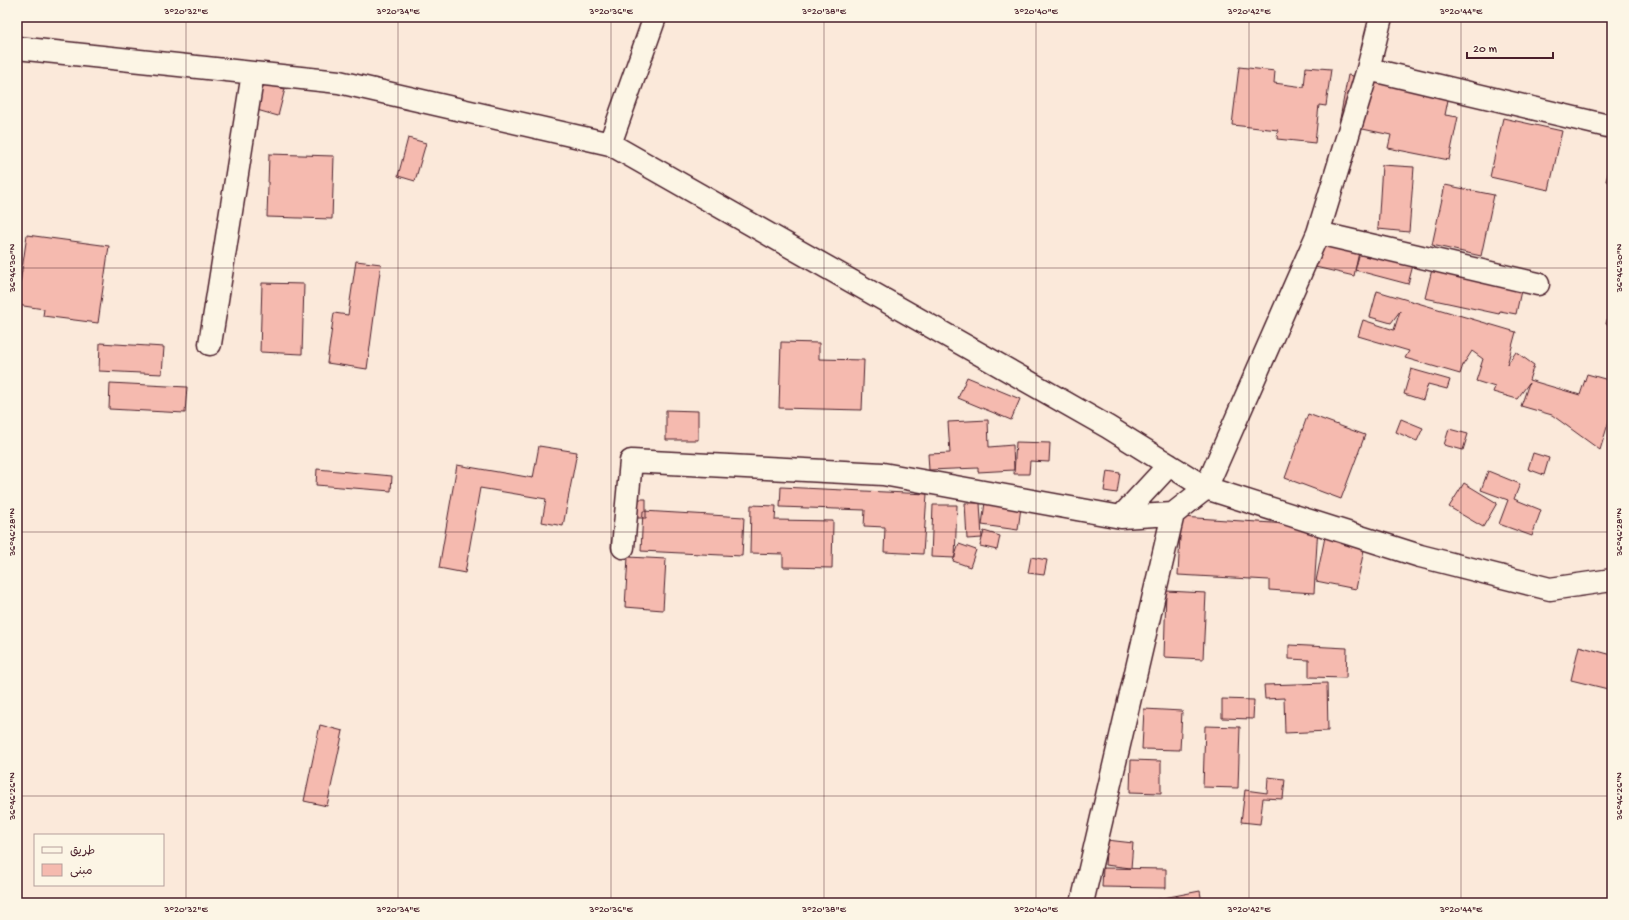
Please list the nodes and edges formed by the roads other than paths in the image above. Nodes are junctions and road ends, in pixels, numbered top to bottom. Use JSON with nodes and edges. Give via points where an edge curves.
{"nodes":[{"id":1,"x":655,"y":17,"type":"edge"},
{"id":2,"x":1382,"y":17,"type":"edge"},
{"id":3,"x":17,"y":48,"type":"edge"},
{"id":4,"x":1368,"y":70,"type":"junction"},
{"id":5,"x":253,"y":73,"type":"junction"},
{"id":6,"x":1612,"y":127,"type":"edge"},
{"id":7,"x":610,"y":144,"type":"junction"},
{"id":8,"x":1318,"y":233,"type":"junction"},
{"id":9,"x":1538,"y":284,"type":"dead end"},
{"id":10,"x":210,"y":344,"type":"dead end"},
{"id":11,"x":1169,"y":465,"type":"junction"},
{"id":12,"x":1206,"y":488,"type":"junction"},
{"id":13,"x":1172,"y":514,"type":"junction"},
{"id":14,"x":1121,"y":516,"type":"junction"},
{"id":15,"x":623,"y":547,"type":"dead end"},
{"id":16,"x":1612,"y":580,"type":"edge"},
{"id":17,"x":1082,"y":903,"type":"edge"}],
"edges":[{"from":1,"to":7,"type":"street"},
{"from":2,"to":4,"type":"street"},
{"from":3,"to":5,"type":"street"},
{"from":4,"to":6,"type":"street"},
{"from":4,"to":8,"type":"street"},
{"from":5,"to":7,"type":"street","via":[[339,82]]},
{"from":5,"to":10,"type":"street"},
{"from":7,"to":11,"type":"street","via":[[1108,427]]},
{"from":8,"to":9,"type":"street"},
{"from":8,"to":12,"type":"street"},
{"from":11,"to":12,"type":"street"},
{"from":11,"to":14,"type":"street"},
{"from":12,"to":13,"type":"street"},
{"from":12,"to":16,"type":"street","via":[[1420,556],[1550,589]]},
{"from":13,"to":14,"type":"street"},
{"from":13,"to":17,"type":"street"},
{"from":14,"to":15,"type":"street","via":[[882,474],[631,461]]}]}
